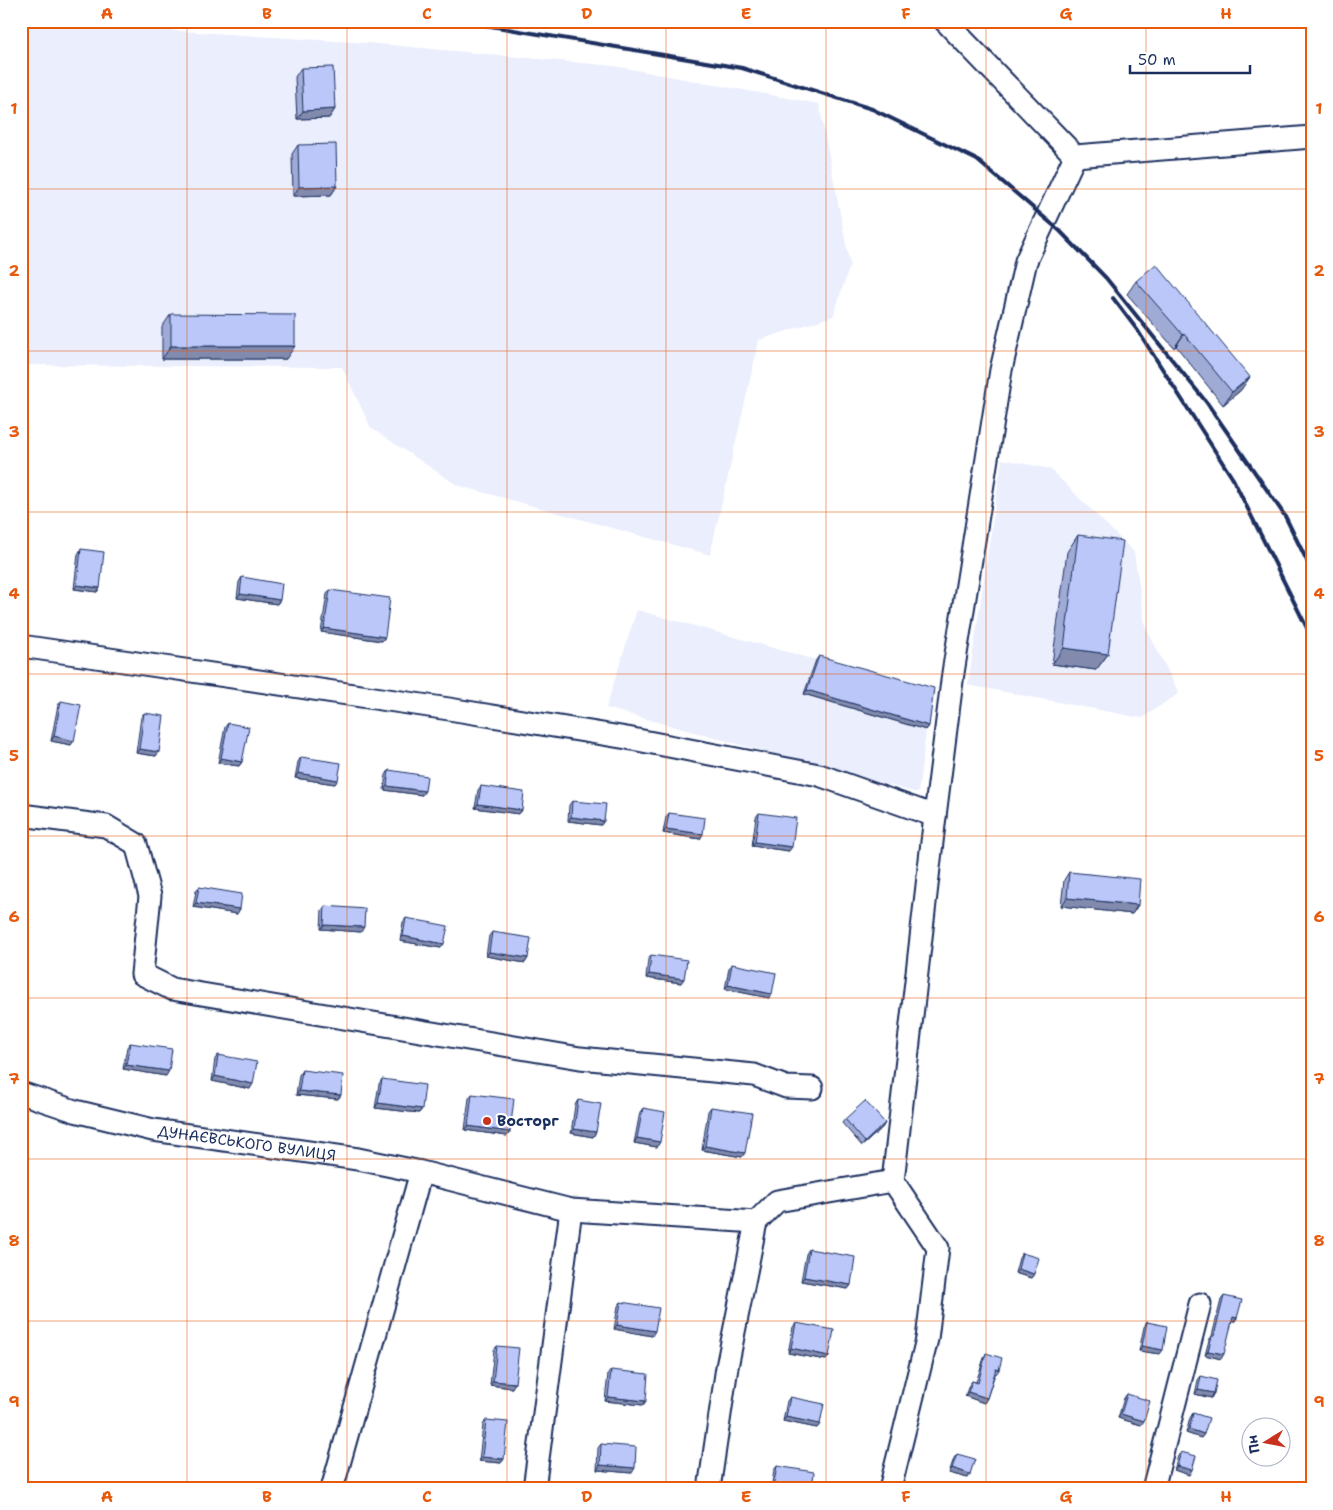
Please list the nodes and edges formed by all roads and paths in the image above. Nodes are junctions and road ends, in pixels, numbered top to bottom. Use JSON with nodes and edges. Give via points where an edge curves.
{"nodes":[{"id":1,"x":945,"y":21,"type":"edge"},
{"id":2,"x":1312,"y":137,"type":"edge"},
{"id":3,"x":1075,"y":156,"type":"junction"},
{"id":4,"x":21,"y":646,"type":"edge"},
{"id":5,"x":21,"y":815,"type":"edge"},
{"id":6,"x":935,"y":816,"type":"junction"},
{"id":7,"x":812,"y":1088,"type":"dead end"},
{"id":8,"x":21,"y":1092,"type":"edge"},
{"id":9,"x":421,"y":1172,"type":"junction"},
{"id":10,"x":894,"y":1181,"type":"junction"},
{"id":11,"x":571,"y":1210,"type":"junction"},
{"id":12,"x":756,"y":1222,"type":"junction"},
{"id":13,"x":1200,"y":1304,"type":"dead end"},
{"id":14,"x":332,"y":1489,"type":"edge"},
{"id":15,"x":534,"y":1489,"type":"edge"},
{"id":16,"x":709,"y":1489,"type":"edge"},
{"id":17,"x":890,"y":1489,"type":"edge"},
{"id":18,"x":1153,"y":1489,"type":"edge"}],
"edges":[{"from":1,"to":3,"type":"street"},
{"from":2,"to":3,"type":"street"},
{"from":3,"to":6,"type":"street","via":[[1026,261],[1001,370],[953,674]]},
{"from":4,"to":6,"type":"street","via":[[627,738],[819,775]]},
{"from":5,"to":7,"type":"street","via":[[106,826],[136,844],[150,896],[142,974],[172,989],[580,1058],[754,1075],[786,1086]]},
{"from":6,"to":10,"type":"street"},
{"from":8,"to":9,"type":"street","name":"ДУНАЄВСЬКОГО ВУЛИЦЯ","via":[[75,1111],[153,1130],[358,1159]]},
{"from":9,"to":11,"type":"street","name":"ДУНАЄВСЬКОГО ВУЛИЦЯ"},
{"from":9,"to":14,"type":"street"},
{"from":10,"to":12,"type":"street","via":[[778,1202]]},
{"from":10,"to":17,"type":"street","via":[[938,1248],[927,1338]]},
{"from":11,"to":12,"type":"street","name":"ДУНАЄВСЬКОГО ВУЛИЦЯ"},
{"from":11,"to":15,"type":"street"},
{"from":12,"to":16,"type":"street","via":[[727,1368]]},
{"from":13,"to":18,"type":"street"}]}
